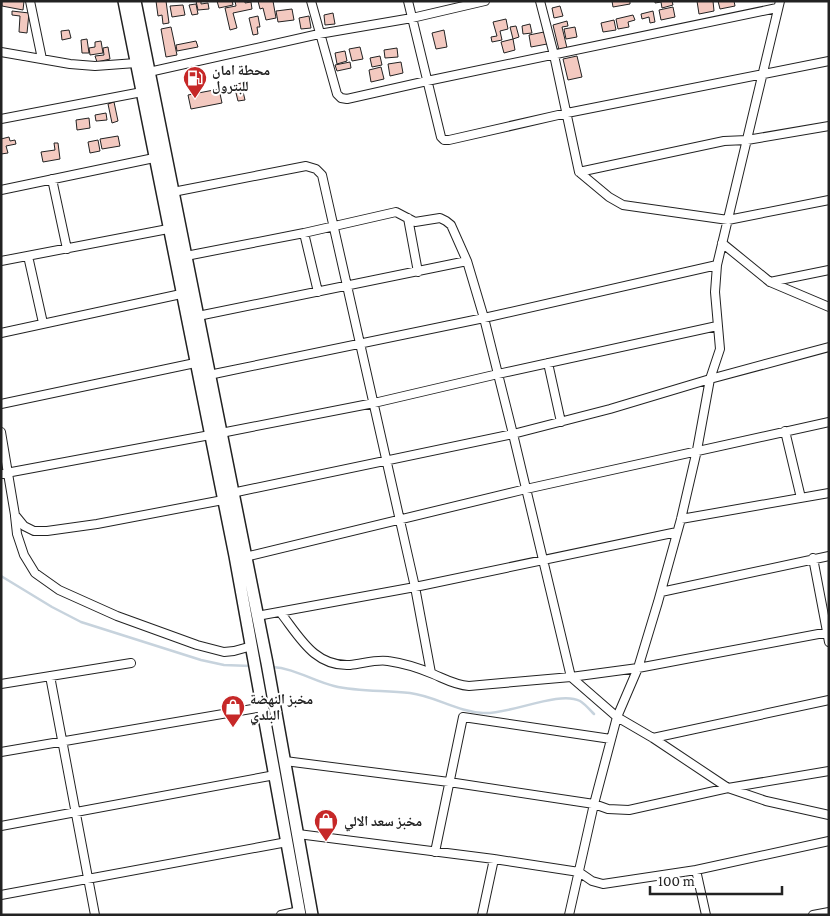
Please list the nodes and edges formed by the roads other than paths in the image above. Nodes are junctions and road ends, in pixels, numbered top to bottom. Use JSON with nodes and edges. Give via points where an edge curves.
{"nodes":[{"id":1,"x":30,"y":1,"type":"edge"},
{"id":2,"x":124,"y":1,"type":"edge"},
{"id":3,"x":135,"y":1,"type":"edge"},
{"id":4,"x":311,"y":1,"type":"edge"},
{"id":5,"x":408,"y":1,"type":"edge"},
{"id":6,"x":485,"y":1,"type":"edge"},
{"id":7,"x":540,"y":1,"type":"edge"},
{"id":8,"x":778,"y":5,"type":"edge"},
{"id":9,"x":412,"y":18,"type":"junction"},
{"id":10,"x":319,"y":34,"type":"junction"},
{"id":11,"x":1,"y":52,"type":"edge"},
{"id":12,"x":554,"y":55,"type":"junction"},
{"id":13,"x":42,"y":59,"type":"junction"},
{"id":14,"x":829,"y":61,"type":"edge"},
{"id":15,"x":136,"y":64,"type":"junction"},
{"id":16,"x":149,"y":72,"type":"junction"},
{"id":17,"x":762,"y":75,"type":"junction"},
{"id":18,"x":427,"y":81,"type":"junction"},
{"id":19,"x":142,"y":92,"type":"junction"},
{"id":20,"x":567,"y":114,"type":"junction"},
{"id":21,"x":1,"y":119,"type":"edge"},
{"id":22,"x":829,"y":126,"type":"edge"},
{"id":23,"x":748,"y":140,"type":"junction"},
{"id":24,"x":154,"y":158,"type":"junction"},
{"id":25,"x":579,"y":172,"type":"junction"},
{"id":26,"x":52,"y":179,"type":"junction"},
{"id":27,"x":1,"y":190,"type":"edge"},
{"id":28,"x":173,"y":192,"type":"junction"},
{"id":29,"x":829,"y":200,"type":"edge"},
{"id":30,"x":408,"y":218,"type":"junction"},
{"id":31,"x":728,"y":220,"type":"junction"},
{"id":32,"x":334,"y":226,"type":"junction"},
{"id":33,"x":168,"y":228,"type":"junction"},
{"id":34,"x":304,"y":233,"type":"junction"},
{"id":35,"x":722,"y":243,"type":"junction"},
{"id":36,"x":67,"y":249,"type":"junction"},
{"id":37,"x":28,"y":256,"type":"junction"},
{"id":38,"x":186,"y":256,"type":"junction"},
{"id":39,"x":1,"y":261,"type":"edge"},
{"id":40,"x":467,"y":261,"type":"junction"},
{"id":41,"x":717,"y":265,"type":"junction"},
{"id":42,"x":829,"y":270,"type":"edge"},
{"id":43,"x":418,"y":272,"type":"junction"},
{"id":44,"x":770,"y":282,"type":"junction"},
{"id":45,"x":347,"y":286,"type":"junction"},
{"id":46,"x":318,"y":292,"type":"junction"},
{"id":47,"x":181,"y":294,"type":"junction"},
{"id":48,"x":829,"y":307,"type":"edge"},
{"id":49,"x":198,"y":316,"type":"junction"},
{"id":50,"x":484,"y":318,"type":"junction"},
{"id":51,"x":43,"y":322,"type":"junction"},
{"id":52,"x":717,"y":326,"type":"junction"},
{"id":53,"x":1,"y":333,"type":"edge"},
{"id":54,"x":360,"y":344,"type":"junction"},
{"id":55,"x":829,"y":347,"type":"edge"},
{"id":56,"x":195,"y":363,"type":"junction"},
{"id":57,"x":548,"y":363,"type":"junction"},
{"id":58,"x":498,"y":374,"type":"junction"},
{"id":59,"x":209,"y":375,"type":"junction"},
{"id":60,"x":710,"y":379,"type":"junction"},
{"id":61,"x":374,"y":403,"type":"junction"},
{"id":62,"x":1,"y":404,"type":"edge"},
{"id":63,"x":562,"y":422,"type":"junction"},
{"id":64,"x":829,"y":422,"type":"edge"},
{"id":65,"x":785,"y":431,"type":"junction"},
{"id":66,"x":1,"y":432,"type":"edge"},
{"id":67,"x":215,"y":434,"type":"junction"},
{"id":68,"x":513,"y":434,"type":"junction"},
{"id":69,"x":697,"y":450,"type":"junction"},
{"id":70,"x":388,"y":462,"type":"junction"},
{"id":71,"x":5,"y":473,"type":"edge"},
{"id":72,"x":526,"y":489,"type":"junction"},
{"id":73,"x":829,"y":493,"type":"edge"},
{"id":74,"x":228,"y":496,"type":"junction"},
{"id":75,"x":801,"y":498,"type":"junction"},
{"id":76,"x":15,"y":515,"type":"junction"},
{"id":77,"x":681,"y":519,"type":"junction"},
{"id":78,"x":399,"y":520,"type":"junction"},
{"id":79,"x":677,"y":532,"type":"junction"},
{"id":80,"x":829,"y":556,"type":"edge"},
{"id":81,"x":245,"y":557,"type":"junction"},
{"id":82,"x":813,"y":558,"type":"junction"},
{"id":83,"x":542,"y":562,"type":"junction"},
{"id":84,"x":415,"y":587,"type":"junction"},
{"id":85,"x":661,"y":592,"type":"junction"},
{"id":86,"x":280,"y":612,"type":"junction"},
{"id":87,"x":257,"y":616,"type":"junction"},
{"id":88,"x":828,"y":632,"type":"edge"},
{"id":89,"x":829,"y":642,"type":"edge"},
{"id":90,"x":252,"y":646,"type":"junction"},
{"id":91,"x":131,"y":663,"type":"dead end"},
{"id":92,"x":638,"y":668,"type":"junction"},
{"id":93,"x":431,"y":673,"type":"junction"},
{"id":94,"x":50,"y":676,"type":"junction"},
{"id":95,"x":571,"y":677,"type":"junction"},
{"id":96,"x":1,"y":684,"type":"edge"},
{"id":97,"x":829,"y":700,"type":"edge"},
{"id":98,"x":263,"y":708,"type":"junction"},
{"id":99,"x":617,"y":717,"type":"junction"},
{"id":100,"x":653,"y":738,"type":"junction"},
{"id":101,"x":611,"y":739,"type":"junction"},
{"id":102,"x":62,"y":742,"type":"junction"},
{"id":103,"x":1,"y":752,"type":"edge"},
{"id":104,"x":285,"y":761,"type":"junction"},
{"id":105,"x":829,"y":771,"type":"edge"},
{"id":106,"x":275,"y":775,"type":"junction"},
{"id":107,"x":449,"y":782,"type":"junction"},
{"id":108,"x":728,"y":788,"type":"junction"},
{"id":109,"x":594,"y":804,"type":"junction"},
{"id":110,"x":76,"y":812,"type":"junction"},
{"id":111,"x":829,"y":815,"type":"edge"},
{"id":112,"x":1,"y":826,"type":"edge"},
{"id":113,"x":298,"y":834,"type":"junction"},
{"id":114,"x":829,"y":841,"type":"edge"},
{"id":115,"x":287,"y":842,"type":"junction"},
{"id":116,"x":435,"y":852,"type":"junction"},
{"id":117,"x":494,"y":859,"type":"junction"},
{"id":118,"x":696,"y":870,"type":"junction"},
{"id":119,"x":579,"y":872,"type":"junction"},
{"id":120,"x":89,"y":878,"type":"junction"},
{"id":121,"x":1,"y":895,"type":"edge"},
{"id":122,"x":829,"y":912,"type":"edge"},
{"id":123,"x":300,"y":913,"type":"edge"},
{"id":124,"x":96,"y":915,"type":"edge"},
{"id":125,"x":281,"y":915,"type":"edge"},
{"id":126,"x":312,"y":915,"type":"edge"},
{"id":127,"x":482,"y":915,"type":"edge"},
{"id":128,"x":569,"y":915,"type":"edge"},
{"id":129,"x":706,"y":915,"type":"edge"},
{"id":130,"x":813,"y":915,"type":"edge"}],
"edges":[{"from":1,"to":13,"type":"street"},
{"from":2,"to":15,"type":"main road"},
{"from":3,"to":16,"type":"main road"},
{"from":4,"to":10,"type":"street"},
{"from":5,"to":9,"type":"street"},
{"from":6,"to":9,"type":"street"},
{"from":7,"to":12,"type":"street"},
{"from":8,"to":12,"type":"street"},
{"from":8,"to":17,"type":"street"},
{"from":9,"to":10,"type":"street"},
{"from":9,"to":18,"type":"street"},
{"from":10,"to":16,"type":"street"},
{"from":10,"to":18,"type":"street","via":[[341,98]]},
{"from":11,"to":13,"type":"street"},
{"from":12,"to":18,"type":"street"},
{"from":12,"to":20,"type":"street"},
{"from":13,"to":15,"type":"street","via":[[95,66]]},
{"from":14,"to":17,"type":"street"},
{"from":15,"to":19,"type":"main road"},
{"from":16,"to":28,"type":"main road"},
{"from":17,"to":20,"type":"street"},
{"from":17,"to":23,"type":"street"},
{"from":18,"to":20,"type":"street","via":[[444,140]]},
{"from":19,"to":21,"type":"street"},
{"from":19,"to":24,"type":"main road"},
{"from":20,"to":25,"type":"street"},
{"from":22,"to":23,"type":"street"},
{"from":23,"to":25,"type":"street","via":[[724,141]]},
{"from":23,"to":31,"type":"street"},
{"from":24,"to":26,"type":"street"},
{"from":24,"to":33,"type":"main road"},
{"from":25,"to":31,"type":"street","via":[[623,205]]},
{"from":26,"to":27,"type":"street"},
{"from":26,"to":36,"type":"street"},
{"from":28,"to":32,"type":"street","via":[[306,166],[322,175]]},
{"from":28,"to":38,"type":"main road"},
{"from":29,"to":31,"type":"street"},
{"from":30,"to":32,"type":"street","via":[[396,212]]},
{"from":30,"to":40,"type":"street","via":[[415,222],[440,218],[446,221],[451,225]]},
{"from":30,"to":43,"type":"street"},
{"from":31,"to":35,"type":"street"},
{"from":32,"to":34,"type":"street"},
{"from":32,"to":45,"type":"street"},
{"from":33,"to":36,"type":"street"},
{"from":33,"to":47,"type":"main road"},
{"from":34,"to":38,"type":"street"},
{"from":34,"to":46,"type":"street"},
{"from":35,"to":41,"type":"street"},
{"from":35,"to":44,"type":"street"},
{"from":36,"to":37,"type":"street"},
{"from":37,"to":39,"type":"street"},
{"from":37,"to":51,"type":"street"},
{"from":38,"to":49,"type":"main road"},
{"from":40,"to":43,"type":"street"},
{"from":40,"to":50,"type":"street"},
{"from":41,"to":50,"type":"street"},
{"from":41,"to":52,"type":"street"},
{"from":42,"to":44,"type":"street"},
{"from":43,"to":45,"type":"street"},
{"from":44,"to":48,"type":"street"},
{"from":45,"to":46,"type":"street"},
{"from":45,"to":54,"type":"street"},
{"from":46,"to":49,"type":"street"},
{"from":47,"to":51,"type":"street"},
{"from":47,"to":56,"type":"main road"},
{"from":49,"to":59,"type":"main road"},
{"from":50,"to":54,"type":"street"},
{"from":50,"to":58,"type":"street"},
{"from":51,"to":53,"type":"street"},
{"from":52,"to":57,"type":"street"},
{"from":52,"to":60,"type":"street","via":[[720,349]]},
{"from":54,"to":59,"type":"street"},
{"from":54,"to":61,"type":"street"},
{"from":55,"to":60,"type":"street"},
{"from":56,"to":62,"type":"street"},
{"from":56,"to":67,"type":"main road"},
{"from":57,"to":58,"type":"street"},
{"from":57,"to":63,"type":"street"},
{"from":58,"to":61,"type":"street"},
{"from":58,"to":68,"type":"street"},
{"from":59,"to":67,"type":"main road"},
{"from":60,"to":63,"type":"street"},
{"from":60,"to":69,"type":"street"},
{"from":61,"to":67,"type":"street"},
{"from":61,"to":70,"type":"street"},
{"from":63,"to":68,"type":"street"},
{"from":64,"to":65,"type":"street"},
{"from":65,"to":69,"type":"street"},
{"from":65,"to":75,"type":"street"},
{"from":66,"to":71,"type":"street"},
{"from":67,"to":71,"type":"street"},
{"from":67,"to":74,"type":"main road"},
{"from":68,"to":70,"type":"street"},
{"from":68,"to":72,"type":"street"},
{"from":69,"to":72,"type":"street"},
{"from":69,"to":77,"type":"street"},
{"from":70,"to":74,"type":"street"},
{"from":70,"to":78,"type":"street"},
{"from":71,"to":76,"type":"street"},
{"from":72,"to":78,"type":"street"},
{"from":72,"to":83,"type":"street"},
{"from":73,"to":75,"type":"street"},
{"from":74,"to":76,"type":"street","via":[[47,532],[24,526]]},
{"from":74,"to":81,"type":"main road"},
{"from":74,"to":90,"type":"main road"},
{"from":75,"to":77,"type":"street"},
{"from":76,"to":90,"type":"street","via":[[24,555],[35,573],[59,590],[117,616],[197,645],[224,652]]},
{"from":77,"to":79,"type":"street"},
{"from":78,"to":81,"type":"street"},
{"from":78,"to":84,"type":"street"},
{"from":79,"to":83,"type":"street"},
{"from":79,"to":85,"type":"street"},
{"from":80,"to":82,"type":"street"},
{"from":81,"to":87,"type":"main road"},
{"from":82,"to":85,"type":"street"},
{"from":82,"to":88,"type":"street"},
{"from":83,"to":84,"type":"street"},
{"from":83,"to":95,"type":"street"},
{"from":84,"to":86,"type":"street"},
{"from":84,"to":93,"type":"street"},
{"from":85,"to":92,"type":"street"},
{"from":86,"to":87,"type":"street"},
{"from":86,"to":93,"type":"street","via":[[306,647],[324,660],[349,665],[380,660]]},
{"from":87,"to":104,"type":"main road"},
{"from":88,"to":89,"type":"street"},
{"from":88,"to":92,"type":"street"},
{"from":90,"to":98,"type":"main road"},
{"from":91,"to":94,"type":"street"},
{"from":92,"to":95,"type":"street"},
{"from":92,"to":99,"type":"street"},
{"from":93,"to":95,"type":"street","via":[[458,685],[469,686]]},
{"from":94,"to":96,"type":"street"},
{"from":94,"to":102,"type":"street"},
{"from":95,"to":99,"type":"street"},
{"from":97,"to":100,"type":"street"},
{"from":98,"to":102,"type":"street"},
{"from":98,"to":106,"type":"main road"},
{"from":99,"to":100,"type":"street"},
{"from":99,"to":101,"type":"street"},
{"from":100,"to":108,"type":"street"},
{"from":101,"to":107,"type":"street","via":[[462,717]]},
{"from":101,"to":109,"type":"street"},
{"from":102,"to":103,"type":"street"},
{"from":102,"to":110,"type":"street"},
{"from":104,"to":107,"type":"street"},
{"from":104,"to":113,"type":"main road"},
{"from":105,"to":108,"type":"street"},
{"from":106,"to":110,"type":"street"},
{"from":106,"to":115,"type":"main road"},
{"from":107,"to":109,"type":"street"},
{"from":107,"to":116,"type":"street"},
{"from":108,"to":109,"type":"street","via":[[629,810],[608,809]]},
{"from":108,"to":111,"type":"street","via":[[766,802]]},
{"from":109,"to":119,"type":"street"},
{"from":110,"to":112,"type":"street"},
{"from":110,"to":120,"type":"street"},
{"from":113,"to":116,"type":"street"},
{"from":113,"to":126,"type":"main road"},
{"from":114,"to":118,"type":"street"},
{"from":115,"to":120,"type":"street"},
{"from":115,"to":123,"type":"main road"},
{"from":116,"to":117,"type":"street"},
{"from":117,"to":119,"type":"street"},
{"from":117,"to":127,"type":"street"},
{"from":118,"to":119,"type":"street","via":[[604,884]]},
{"from":118,"to":129,"type":"street"},
{"from":119,"to":128,"type":"street"},
{"from":120,"to":121,"type":"street"},
{"from":120,"to":124,"type":"street"},
{"from":122,"to":130,"type":"street"},
{"from":123,"to":125,"type":"street"}]}
